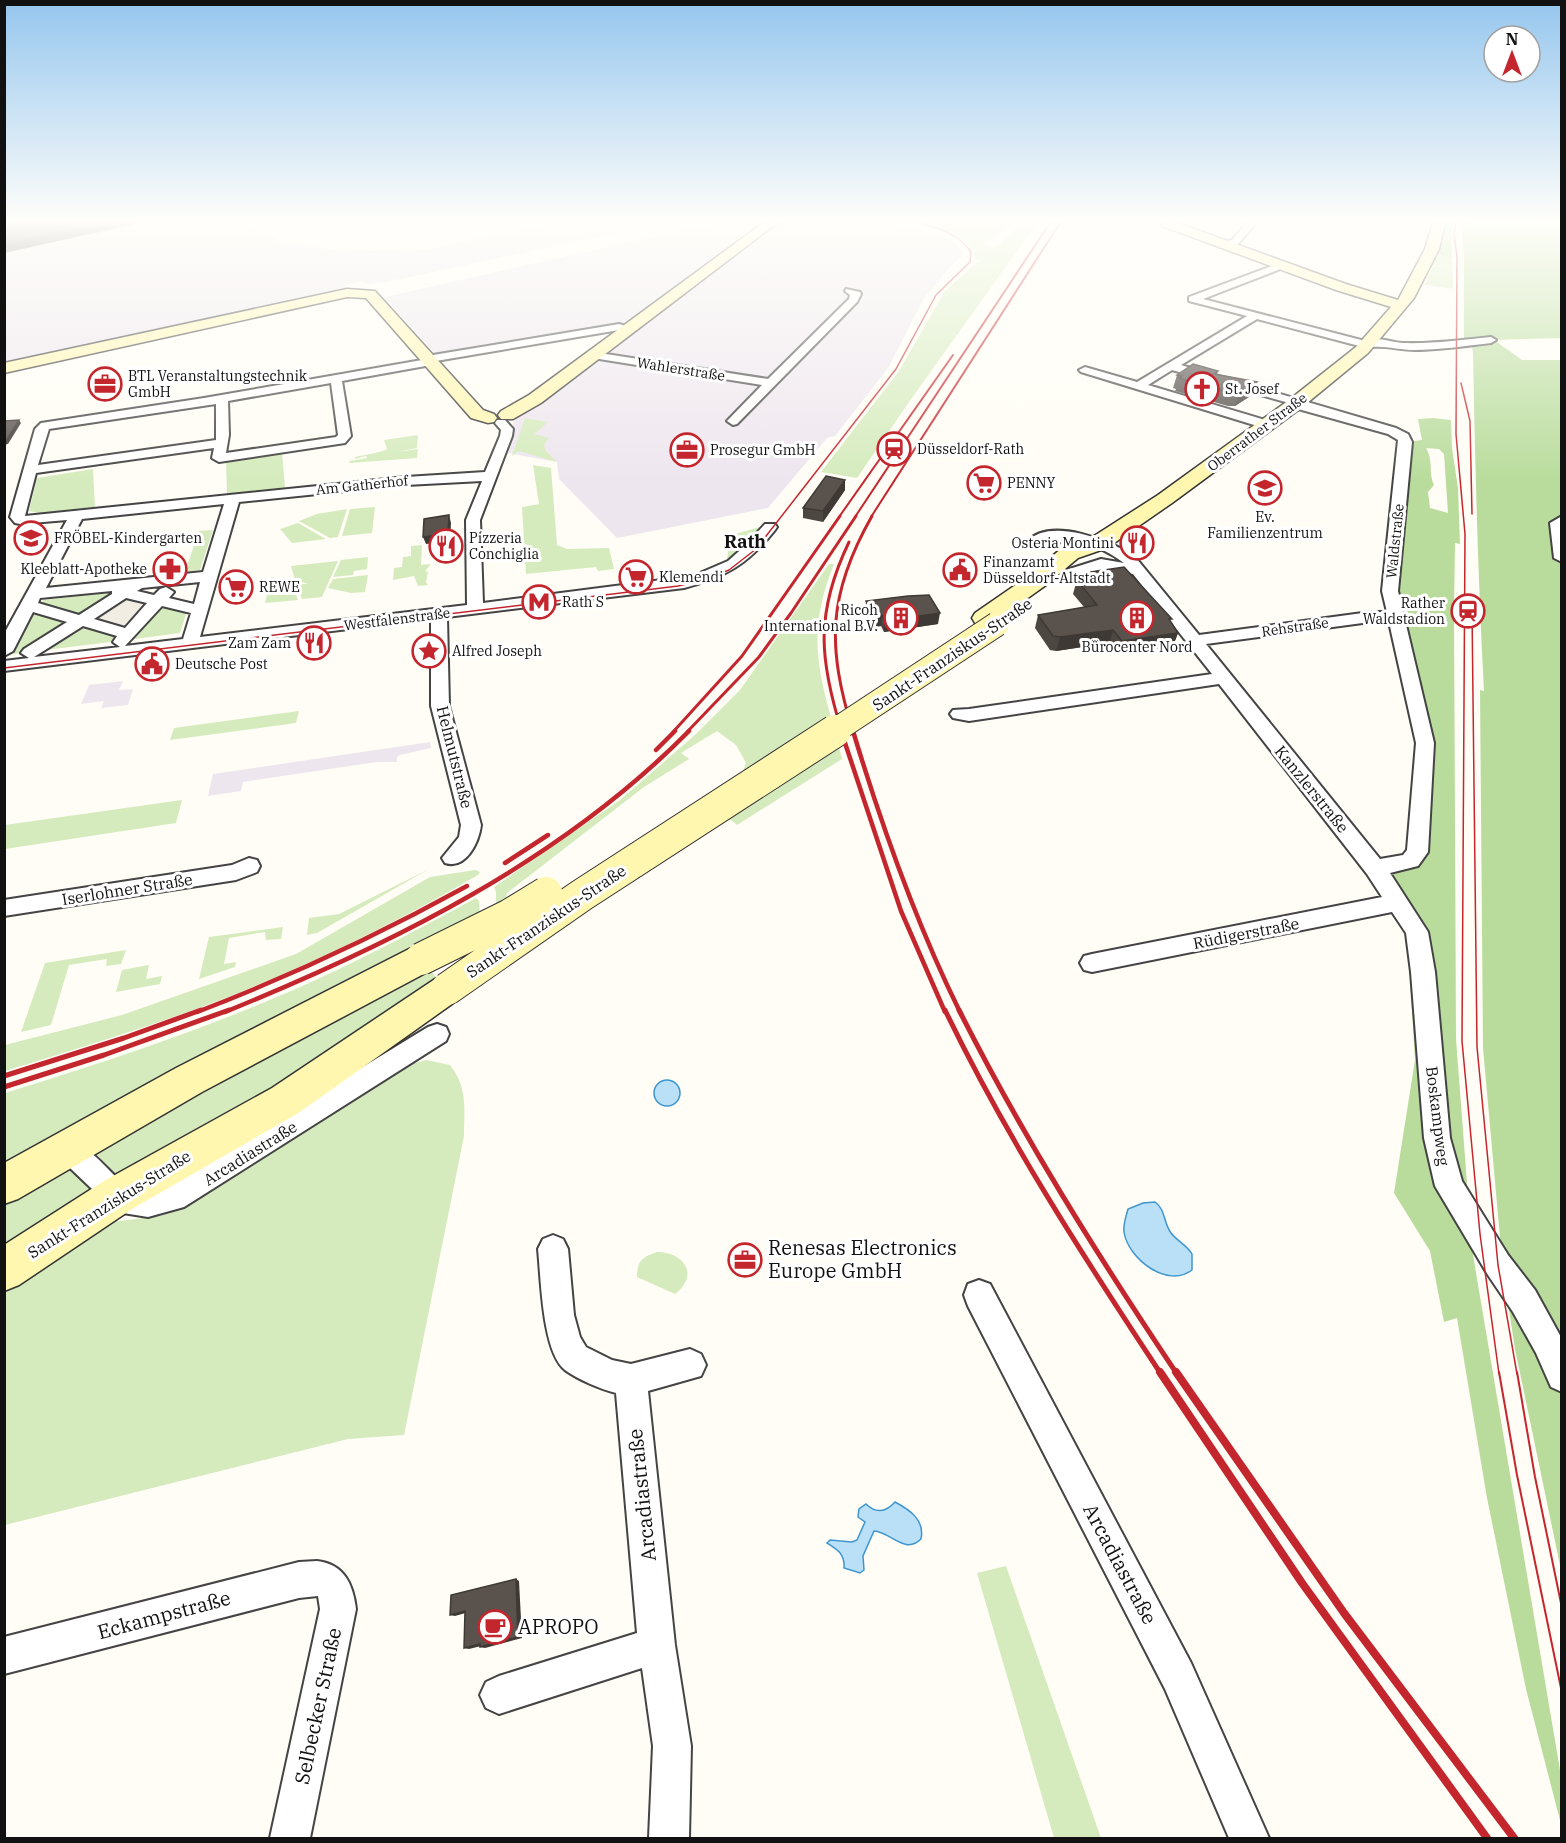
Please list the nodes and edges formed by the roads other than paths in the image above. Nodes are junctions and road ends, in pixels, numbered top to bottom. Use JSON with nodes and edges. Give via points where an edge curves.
{"nodes":[{"id":1,"x":274,"y":309,"type":"edge"},
{"id":2,"x":383,"y":309,"type":"edge"},
{"id":3,"x":655,"y":309,"type":"edge"},
{"id":4,"x":844,"y":309,"type":"edge"},
{"id":5,"x":1229,"y":309,"type":"edge"},
{"id":6,"x":1399,"y":309,"type":"edge"},
{"id":7,"x":1255,"y":316,"type":"junction"},
{"id":8,"x":629,"y":328,"type":"junction"},
{"id":9,"x":1491,"y":340,"type":"dead end"},
{"id":10,"x":1368,"y":344,"type":"junction"},
{"id":11,"x":593,"y":355,"type":"junction"},
{"id":12,"x":429,"y":361,"type":"junction"},
{"id":13,"x":1171,"y":366,"type":"junction"},
{"id":14,"x":4,"y":368,"type":"edge"},
{"id":15,"x":1085,"y":370,"type":"dead end"},
{"id":16,"x":336,"y":378,"type":"junction"},
{"id":17,"x":769,"y":382,"type":"junction"},
{"id":18,"x":1138,"y":386,"type":"junction"},
{"id":19,"x":222,"y":399,"type":"junction"},
{"id":20,"x":1296,"y":403,"type":"junction"},
{"id":21,"x":499,"y":419,"type":"junction"},
{"id":22,"x":733,"y":421,"type":"dead end"},
{"id":23,"x":1268,"y":425,"type":"junction"},
{"id":24,"x":220,"y":443,"type":"junction"},
{"id":25,"x":30,"y":470,"type":"junction"},
{"id":26,"x":490,"y":476,"type":"junction"},
{"id":27,"x":233,"y":499,"type":"junction"},
{"id":28,"x":77,"y":515,"type":"junction"},
{"id":29,"x":1562,"y":520,"type":"edge"},
{"id":30,"x":770,"y":527,"type":"dead end"},
{"id":31,"x":1099,"y":543,"type":"junction"},
{"id":32,"x":1562,"y":558,"type":"edge"},
{"id":33,"x":1138,"y":570,"type":"junction"},
{"id":34,"x":1060,"y":572,"type":"junction"},
{"id":35,"x":210,"y":576,"type":"junction"},
{"id":36,"x":177,"y":579,"type":"junction"},
{"id":37,"x":139,"y":583,"type":"junction"},
{"id":38,"x":100,"y":588,"type":"junction"},
{"id":39,"x":124,"y":593,"type":"junction"},
{"id":40,"x":32,"y":600,"type":"junction"},
{"id":41,"x":158,"y":601,"type":"junction"},
{"id":42,"x":475,"y":609,"type":"junction"},
{"id":43,"x":200,"y":610,"type":"junction"},
{"id":44,"x":439,"y":614,"type":"junction"},
{"id":45,"x":1396,"y":617,"type":"junction"},
{"id":46,"x":81,"y":620,"type":"junction"},
{"id":47,"x":991,"y":621,"type":"junction"},
{"id":48,"x":1194,"y":641,"type":"junction"},
{"id":49,"x":190,"y":643,"type":"junction"},
{"id":50,"x":4,"y":651,"type":"edge"},
{"id":51,"x":30,"y":653,"type":"dead end"},
{"id":52,"x":4,"y":666,"type":"edge"},
{"id":53,"x":1223,"y":678,"type":"junction"},
{"id":54,"x":959,"y":714,"type":"dead end"},
{"id":55,"x":453,"y":858,"type":"dead end"},
{"id":56,"x":249,"y":866,"type":"dead end"},
{"id":57,"x":1375,"y":868,"type":"junction"},
{"id":58,"x":1399,"y":902,"type":"junction"},
{"id":59,"x":4,"y":908,"type":"edge"},
{"id":60,"x":1092,"y":963,"type":"dead end"},
{"id":61,"x":436,"y":1034,"type":"dead end"},
{"id":62,"x":61,"y":1153,"type":"junction"},
{"id":63,"x":4,"y":1185,"type":"edge"},
{"id":64,"x":118,"y":1194,"type":"junction"},
{"id":65,"x":553,"y":1249,"type":"dead end"},
{"id":66,"x":4,"y":1270,"type":"edge"},
{"id":67,"x":979,"y":1295,"type":"dead end"},
{"id":68,"x":690,"y":1365,"type":"dead end"},
{"id":69,"x":1562,"y":1376,"type":"edge"},
{"id":70,"x":631,"y":1380,"type":"junction"},
{"id":71,"x":324,"y":1579,"type":"joint"},
{"id":72,"x":657,"y":1645,"type":"junction"},
{"id":73,"x":4,"y":1656,"type":"edge"},
{"id":74,"x":499,"y":1695,"type":"dead end"},
{"id":75,"x":290,"y":1839,"type":"edge"},
{"id":76,"x":669,"y":1839,"type":"edge"},
{"id":77,"x":1249,"y":1839,"type":"edge"}],
"edges":[{"from":1,"to":14,"type":"main road"},
{"from":2,"to":12,"type":"main road"},
{"from":3,"to":8,"type":"main road"},
{"from":4,"to":17,"type":"street"},
{"from":5,"to":7,"type":"street"},
{"from":6,"to":10,"type":"main road","name":"Oberrather Straße"},
{"from":7,"to":10,"type":"street"},
{"from":7,"to":13,"type":"street"},
{"from":8,"to":11,"type":"main road"},
{"from":8,"to":12,"type":"street","name":"Am Gatherhof"},
{"from":9,"to":10,"type":"street","via":[[1432,345]]},
{"from":10,"to":20,"type":"main road","name":"Oberrather Straße"},
{"from":11,"to":17,"type":"street","name":"Wahlerstraße"},
{"from":11,"to":21,"type":"main road","via":[[534,399]]},
{"from":12,"to":16,"type":"street","name":"Am Gatherhof"},
{"from":12,"to":21,"type":"main road","via":[[477,414]]},
{"from":13,"to":18,"type":"street"},
{"from":13,"to":20,"type":"street"},
{"from":15,"to":18,"type":"street"},
{"from":16,"to":19,"type":"street","name":"Am Gatherhof"},
{"from":16,"to":24,"type":"street","via":[[345,436],[340,440],[219,458]]},
{"from":17,"to":22,"type":"street"},
{"from":18,"to":23,"type":"street"},
{"from":19,"to":24,"type":"street"},
{"from":19,"to":25,"type":"street","name":"Am Gatherhof","via":[[45,426]]},
{"from":20,"to":23,"type":"main road","name":"Oberrather Straße"},
{"from":20,"to":45,"type":"street","name":"Waldstraße","via":[[1392,431],[1405,439],[1390,591]]},
{"from":21,"to":26,"type":"street","via":[[507,429],[506,436]]},
{"from":23,"to":31,"type":"main road","name":"Oberrather Straße"},
{"from":24,"to":25,"type":"street"},
{"from":25,"to":28,"type":"street","name":"Am Gatherhof","via":[[17,517],[20,520]]},
{"from":26,"to":27,"type":"street","name":"Am Gatherhof"},
{"from":26,"to":42,"type":"street","via":[[471,528]]},
{"from":27,"to":28,"type":"street","name":"Am Gatherhof"},
{"from":27,"to":35,"type":"street"},
{"from":28,"to":40,"type":"street"},
{"from":29,"to":32,"type":"street","via":[[1557,523]]},
{"from":30,"to":42,"type":"street","name":"Westfalenstraße","via":[[737,562],[694,581]]},
{"from":31,"to":33,"type":"street","name":"Kanzlerstraße","via":[[1127,557]]},
{"from":31,"to":34,"type":"main road","name":"Sankt-Franziskus-Straße","via":[[1089,557]]},
{"from":31,"to":34,"type":"street","via":[[1030,539]]},
{"from":33,"to":34,"type":"street","via":[[1101,564]]},
{"from":33,"to":48,"type":"street","name":"Kanzlerstraße"},
{"from":34,"to":47,"type":"main road","name":"Sankt-Franziskus-Straße"},
{"from":35,"to":36,"type":"street"},
{"from":35,"to":43,"type":"street"},
{"from":36,"to":37,"type":"street"},
{"from":36,"to":41,"type":"street"},
{"from":37,"to":38,"type":"street"},
{"from":37,"to":39,"type":"street"},
{"from":38,"to":39,"type":"street"},
{"from":38,"to":40,"type":"street"},
{"from":39,"to":41,"type":"street"},
{"from":39,"to":46,"type":"street"},
{"from":40,"to":46,"type":"street"},
{"from":40,"to":50,"type":"street"},
{"from":41,"to":43,"type":"street"},
{"from":41,"to":46,"type":"street","via":[[125,638]]},
{"from":42,"to":44,"type":"street","name":"Westfalenstraße"},
{"from":43,"to":49,"type":"street"},
{"from":44,"to":49,"type":"street","name":"Westfalenstraße"},
{"from":44,"to":55,"type":"street","name":"Helmutstraße","via":[[440,706],[471,825],[469,839]]},
{"from":45,"to":48,"type":"street","name":"Rehstraße","via":[[1370,617]]},
{"from":45,"to":57,"type":"street","name":"Waldstraße","via":[[1425,743],[1417,852],[1410,861]]},
{"from":46,"to":51,"type":"street"},
{"from":47,"to":62,"type":"main road","name":"Sankt-Franziskus-Straße","bridge":true,"via":[[510,915],[220,1063]]},
{"from":47,"to":64,"type":"main road","name":"Sankt-Franziskus-Straße","bridge":true,"via":[[734,798],[524,933],[286,1100]]},
{"from":48,"to":53,"type":"street","name":"Kanzlerstraße"},
{"from":49,"to":52,"type":"street","name":"Westfalenstraße"},
{"from":53,"to":54,"type":"street"},
{"from":53,"to":57,"type":"street","name":"Kanzlerstraße"},
{"from":56,"to":59,"type":"street","name":"Iserlohner Straße","via":[[236,872]]},
{"from":57,"to":58,"type":"street","name":"Kanzlerstraße"},
{"from":58,"to":60,"type":"street","name":"Rüdigerstraße"},
{"from":58,"to":69,"type":"street","name":"Boskampweg","via":[[1417,932],[1437,1138],[1449,1186],[1524,1301]]},
{"from":61,"to":64,"type":"street","name":"Arcadiastraße","via":[[186,1193],[145,1204],[133,1204]]},
{"from":62,"to":63,"type":"main road","name":"Sankt-Franziskus-Straße"},
{"from":62,"to":64,"type":"street","name":"Arcadiastraße","via":[[78,1158]]},
{"from":64,"to":66,"type":"main road","name":"Sankt-Franziskus-Straße"},
{"from":65,"to":70,"type":"street","via":[[559,1315],[566,1343],[575,1358],[608,1375]]},
{"from":67,"to":77,"type":"street","name":"Arcadiastraße","via":[[1178,1676]]},
{"from":68,"to":70,"type":"street"},
{"from":70,"to":72,"type":"street","name":"Arcadiastraße"},
{"from":71,"to":73,"type":"street","name":"Eckampstraße","via":[[299,1580]]},
{"from":71,"to":75,"type":"street","name":"Selbecker Straße","via":[[337,1593],[338,1609]]},
{"from":72,"to":74,"type":"street"},
{"from":72,"to":76,"type":"street","name":"Arcadiastraße","via":[[672,1746]]}]}
